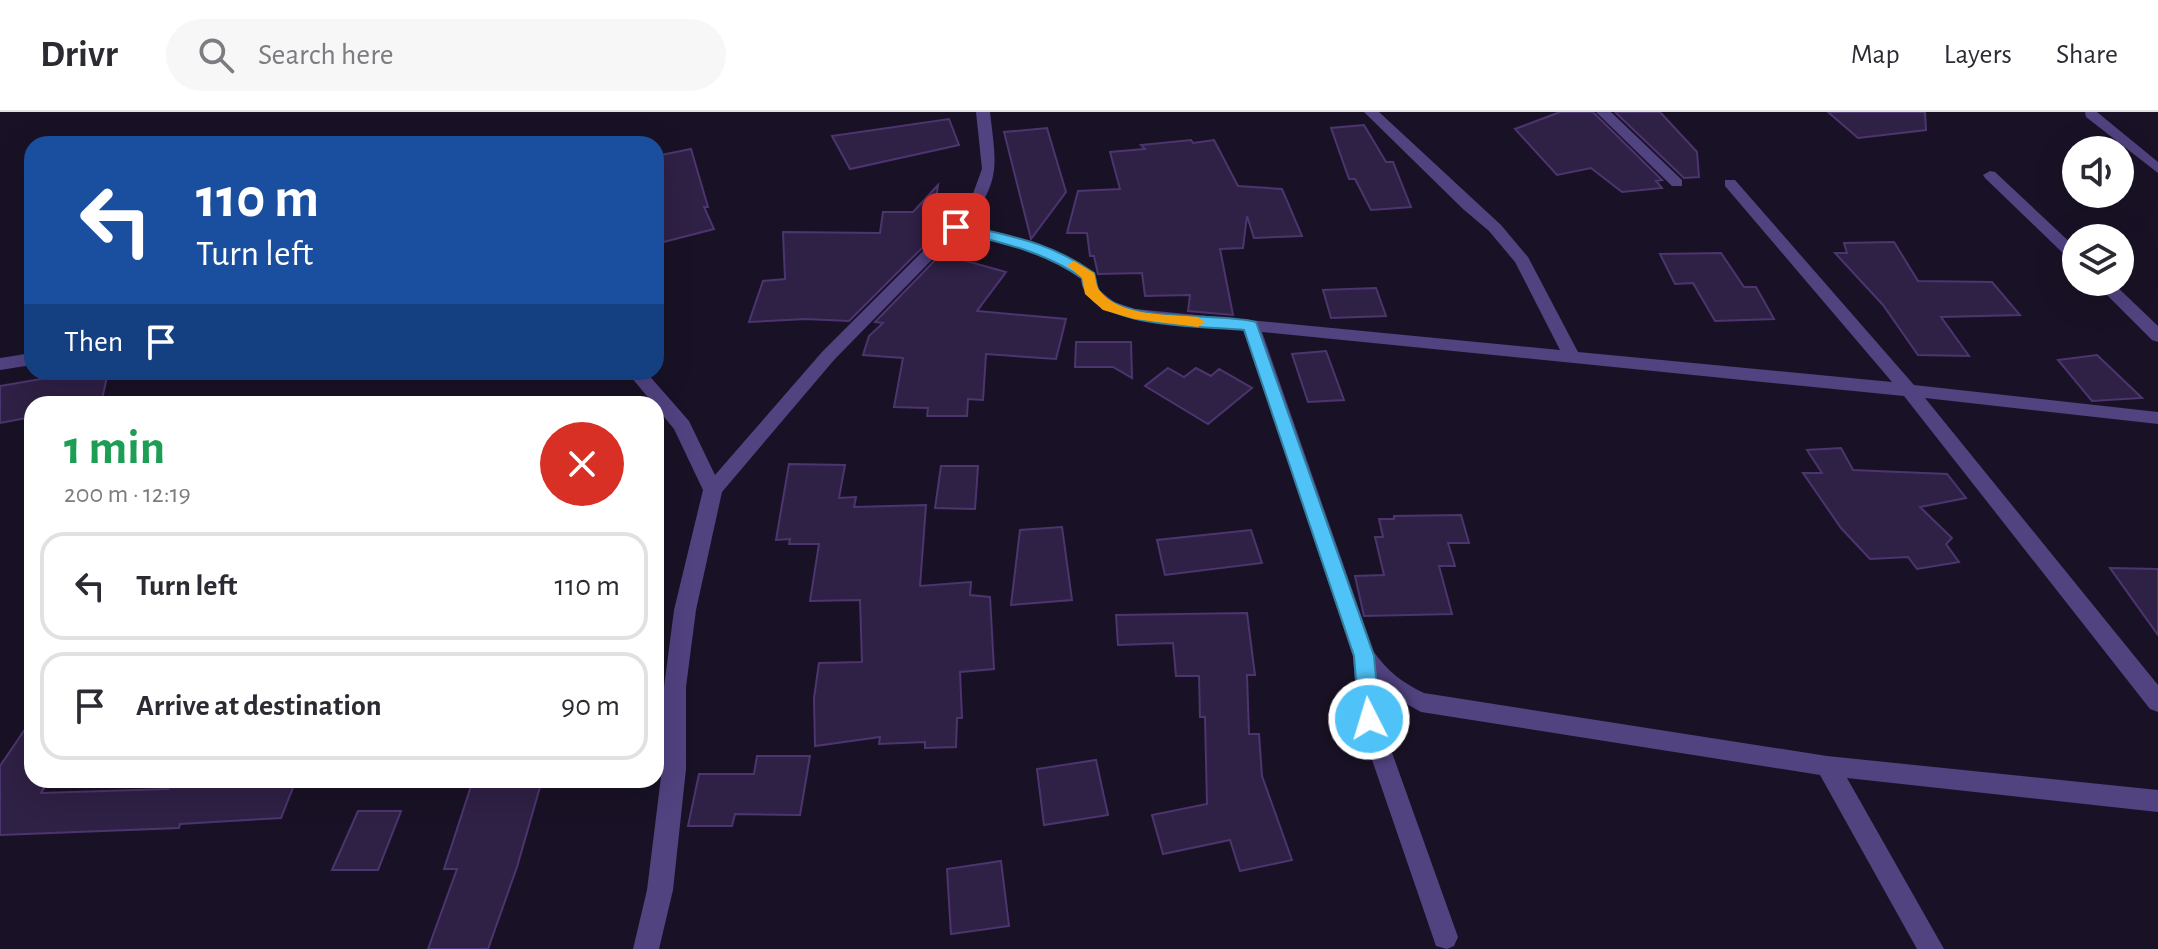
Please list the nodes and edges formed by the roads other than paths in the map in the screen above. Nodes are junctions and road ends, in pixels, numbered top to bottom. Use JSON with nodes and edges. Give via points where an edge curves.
{"nodes":[{"id":1,"x":983,"y":112,"type":"edge"},
{"id":2,"x":1371,"y":112,"type":"edge"},
{"id":3,"x":1603,"y":112,"type":"edge"},
{"id":4,"x":2091,"y":114,"type":"edge"},
{"id":5,"x":2158,"y":169,"type":"edge"},
{"id":6,"x":1990,"y":175,"type":"dead end"},
{"id":7,"x":1677,"y":183,"type":"dead end"},
{"id":8,"x":1730,"y":183,"type":"dead end"},
{"id":9,"x":956,"y":227,"type":"junction"},
{"id":10,"x":2062,"y":244,"type":"edge"},
{"id":11,"x":2117,"y":296,"type":"edge"},
{"id":12,"x":1251,"y":326,"type":"junction"},
{"id":13,"x":2158,"y":336,"type":"edge"},
{"id":14,"x":1572,"y":357,"type":"junction"},
{"id":15,"x":24,"y":360,"type":"edge"},
{"id":16,"x":0,"y":364,"type":"edge"},
{"id":17,"x":643,"y":380,"type":"edge"},
{"id":18,"x":1909,"y":390,"type":"junction"},
{"id":19,"x":656,"y":396,"type":"edge"},
{"id":20,"x":664,"y":405,"type":"edge"},
{"id":21,"x":2158,"y":418,"type":"edge"},
{"id":22,"x":713,"y":490,"type":"junction"},
{"id":23,"x":1364,"y":656,"type":"junction"},
{"id":24,"x":2158,"y":702,"type":"edge"},
{"id":25,"x":1827,"y":766,"type":"junction"},
{"id":26,"x":2158,"y":801,"type":"edge"},
{"id":27,"x":1445,"y":937,"type":"dead end"},
{"id":28,"x":646,"y":949,"type":"edge"},
{"id":29,"x":1931,"y":949,"type":"edge"}],
"edges":[{"from":1,"to":9,"type":"street","via":[[989,169],[978,200]]},
{"from":2,"to":14,"type":"street","via":[[1522,260]]},
{"from":3,"to":7,"type":"street"},
{"from":4,"to":5,"type":"street"},
{"from":6,"to":10,"type":"street"},
{"from":8,"to":18,"type":"street"},
{"from":9,"to":12,"type":"street","via":[[1063,258],[1089,277],[1090,291],[1108,306],[1134,314]]},
{"from":9,"to":22,"type":"street","via":[[828,356]]},
{"from":11,"to":13,"type":"street"},
{"from":12,"to":14,"type":"street"},
{"from":12,"to":23,"type":"street"},
{"from":14,"to":18,"type":"street"},
{"from":15,"to":16,"type":"street"},
{"from":17,"to":19,"type":"street"},
{"from":18,"to":21,"type":"street"},
{"from":18,"to":24,"type":"street"},
{"from":20,"to":22,"type":"street","via":[[682,426]]},
{"from":22,"to":28,"type":"street","via":[[685,610],[662,875]]},
{"from":23,"to":25,"type":"street","via":[[1385,683],[1421,702]]},
{"from":23,"to":27,"type":"street","via":[[1369,719]]},
{"from":25,"to":26,"type":"street"},
{"from":25,"to":29,"type":"street"}]}
